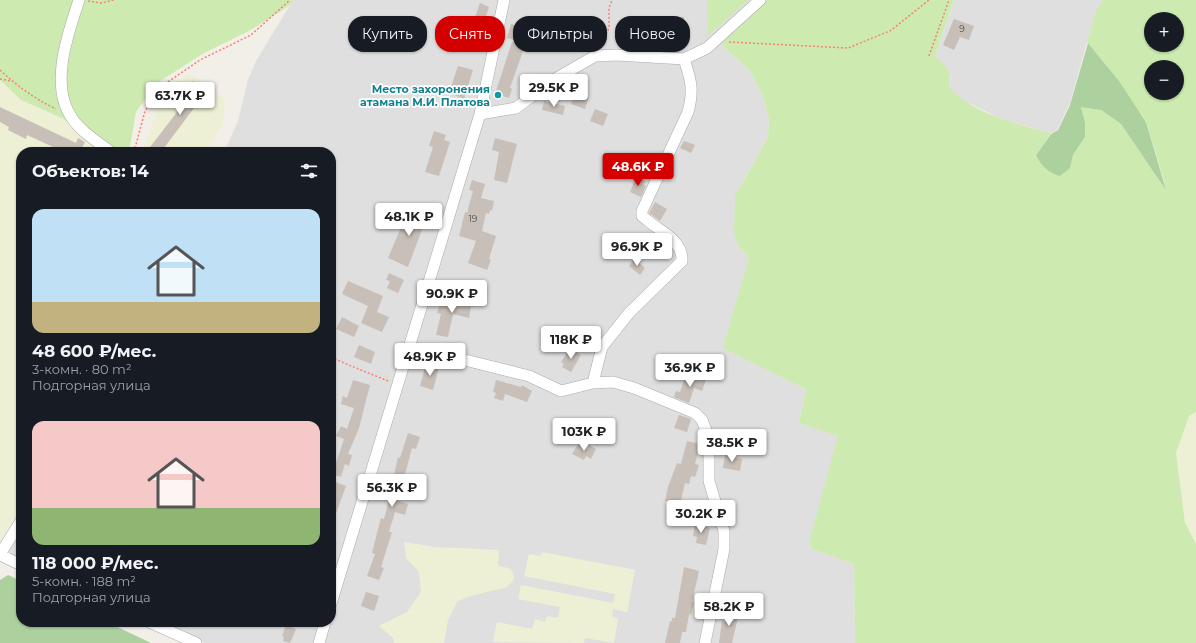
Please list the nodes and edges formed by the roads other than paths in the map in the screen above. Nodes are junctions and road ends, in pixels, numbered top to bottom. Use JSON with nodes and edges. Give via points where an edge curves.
{"nodes":[{"id":1,"x":81,"y":0,"type":"edge"},
{"id":2,"x":504,"y":0,"type":"edge"},
{"id":3,"x":760,"y":0,"type":"edge"},
{"id":4,"x":684,"y":59,"type":"junction"},
{"id":5,"x":480,"y":114,"type":"junction"},
{"id":6,"x":105,"y":147,"type":"edge"},
{"id":7,"x":409,"y":353,"type":"junction"},
{"id":8,"x":593,"y":383,"type":"junction"},
{"id":9,"x":16,"y":529,"type":"edge"},
{"id":10,"x":0,"y":555,"type":"edge"},
{"id":11,"x":16,"y":563,"type":"edge"},
{"id":12,"x":336,"y":588,"type":"edge"},
{"id":13,"x":160,"y":627,"type":"edge"},
{"id":14,"x":324,"y":627,"type":"edge"},
{"id":15,"x":196,"y":643,"type":"edge"},
{"id":16,"x":319,"y":643,"type":"edge"},
{"id":17,"x":705,"y":643,"type":"edge"}],
"edges":[{"from":1,"to":6,"type":"street","via":[[67,36],[60,86],[70,116],[77,125]]},
{"from":2,"to":5,"type":"street"},
{"from":3,"to":4,"type":"street","via":[[707,48]]},
{"from":4,"to":5,"type":"street","via":[[595,56],[556,79],[516,108]]},
{"from":4,"to":8,"type":"street","via":[[692,95],[688,112],[642,211],[642,216],[679,244],[682,261],[629,313],[602,347]]},
{"from":5,"to":7,"type":"street"},
{"from":7,"to":8,"type":"street","via":[[441,354],[529,376],[562,391]]},
{"from":7,"to":12,"type":"street"},
{"from":8,"to":17,"type":"street","via":[[612,382],[634,388],[695,413],[702,420],[706,430],[709,481],[724,531],[724,549]]},
{"from":9,"to":10,"type":"street"},
{"from":10,"to":11,"type":"street"},
{"from":13,"to":15,"type":"street"},
{"from":14,"to":16,"type":"street"}]}
